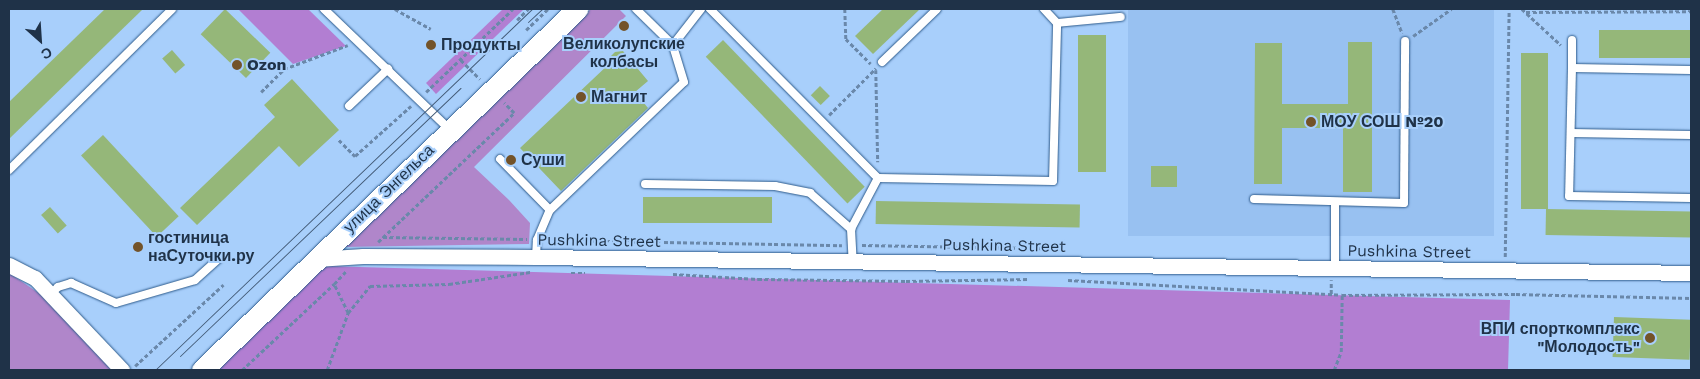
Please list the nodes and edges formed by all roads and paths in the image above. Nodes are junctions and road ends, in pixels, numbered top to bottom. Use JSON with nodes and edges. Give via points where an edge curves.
{"nodes":[{"id":1,"x":172,"y":9,"type":"edge"},
{"id":2,"x":324,"y":9,"type":"edge"},
{"id":3,"x":395,"y":9,"type":"edge"},
{"id":4,"x":514,"y":9,"type":"edge"},
{"id":5,"x":528,"y":9,"type":"edge"},
{"id":6,"x":548,"y":9,"type":"edge"},
{"id":7,"x":576,"y":9,"type":"edge"},
{"id":8,"x":636,"y":9,"type":"edge"},
{"id":9,"x":701,"y":9,"type":"edge"},
{"id":10,"x":710,"y":9,"type":"edge"},
{"id":11,"x":846,"y":9,"type":"edge"},
{"id":12,"x":937,"y":9,"type":"edge"},
{"id":13,"x":1044,"y":9,"type":"edge"},
{"id":14,"x":1393,"y":9,"type":"edge"},
{"id":15,"x":1451,"y":9,"type":"edge"},
{"id":16,"x":1509,"y":9,"type":"edge"},
{"id":17,"x":1522,"y":9,"type":"edge"},
{"id":18,"x":1691,"y":11,"type":"edge"},
{"id":19,"x":1526,"y":12,"type":"junction"},
{"id":20,"x":1121,"y":17,"type":"dead end"},
{"id":21,"x":517,"y":20,"type":"dead end"},
{"id":22,"x":1057,"y":23,"type":"junction"},
{"id":23,"x":432,"y":29,"type":"dead end"},
{"id":24,"x":526,"y":30,"type":"dead end"},
{"id":25,"x":359,"y":40,"type":"junction"},
{"id":26,"x":1572,"y":40,"type":"dead end"},
{"id":27,"x":1405,"y":41,"type":"junction"},
{"id":28,"x":673,"y":45,"type":"junction"},
{"id":29,"x":1572,"y":55,"type":"junction"},
{"id":30,"x":461,"y":60,"type":"junction"},
{"id":31,"x":882,"y":62,"type":"dead end"},
{"id":32,"x":876,"y":68,"type":"junction"},
{"id":33,"x":1572,"y":68,"type":"junction"},
{"id":34,"x":388,"y":69,"type":"junction"},
{"id":35,"x":1691,"y":70,"type":"edge"},
{"id":36,"x":481,"y":80,"type":"dead end"},
{"id":37,"x":261,"y":92,"type":"dead end"},
{"id":38,"x":419,"y":99,"type":"junction"},
{"id":39,"x":502,"y":101,"type":"dead end"},
{"id":40,"x":349,"y":106,"type":"dead end"},
{"id":41,"x":822,"y":122,"type":"junction"},
{"id":42,"x":450,"y":131,"type":"junction"},
{"id":43,"x":1571,"y":133,"type":"junction"},
{"id":44,"x":1691,"y":135,"type":"edge"},
{"id":45,"x":339,"y":140,"type":"dead end"},
{"id":46,"x":500,"y":159,"type":"dead end"},
{"id":47,"x":9,"y":170,"type":"edge"},
{"id":48,"x":878,"y":178,"type":"junction"},
{"id":49,"x":645,"y":184,"type":"dead end"},
{"id":50,"x":1691,"y":198,"type":"edge"},
{"id":51,"x":1254,"y":199,"type":"dead end"},
{"id":52,"x":1335,"y":202,"type":"junction"},
{"id":53,"x":550,"y":210,"type":"junction"},
{"id":54,"x":851,"y":229,"type":"junction"},
{"id":55,"x":362,"y":256,"type":"junction"},
{"id":56,"x":1505,"y":257,"type":"dead end"},
{"id":57,"x":218,"y":259,"type":"dead end"},
{"id":58,"x":316,"y":259,"type":"junction"},
{"id":59,"x":852,"y":262,"type":"junction"},
{"id":60,"x":538,"y":264,"type":"junction"},
{"id":61,"x":9,"y":265,"type":"edge"},
{"id":62,"x":1333,"y":271,"type":"junction"},
{"id":63,"x":567,"y":273,"type":"dead end"},
{"id":64,"x":586,"y":273,"type":"dead end"},
{"id":65,"x":1691,"y":273,"type":"edge"},
{"id":66,"x":664,"y":274,"type":"dead end"},
{"id":67,"x":1033,"y":279,"type":"dead end"},
{"id":68,"x":1063,"y":280,"type":"dead end"},
{"id":69,"x":334,"y":284,"type":"junction"},
{"id":70,"x":223,"y":285,"type":"dead end"},
{"id":71,"x":51,"y":294,"type":"junction"},
{"id":72,"x":1331,"y":294,"type":"junction"},
{"id":73,"x":1342,"y":295,"type":"junction"},
{"id":74,"x":1691,"y":298,"type":"edge"},
{"id":75,"x":348,"y":313,"type":"junction"},
{"id":76,"x":122,"y":370,"type":"edge"},
{"id":77,"x":130,"y":370,"type":"edge"},
{"id":78,"x":202,"y":370,"type":"edge"},
{"id":79,"x":242,"y":370,"type":"edge"},
{"id":80,"x":327,"y":370,"type":"edge"},
{"id":81,"x":1334,"y":370,"type":"edge"}],
"edges":[{"from":1,"to":47,"type":"lane"},
{"from":2,"to":25,"type":"lane"},
{"from":3,"to":23,"type":"path"},
{"from":4,"to":30,"type":"path"},
{"from":5,"to":21,"type":"path"},
{"from":6,"to":24,"type":"path"},
{"from":7,"to":42,"type":"main road","name":"улица Энгельса"},
{"from":8,"to":28,"type":"lane"},
{"from":9,"to":28,"type":"lane"},
{"from":10,"to":41,"type":"lane"},
{"from":11,"to":32,"type":"path","via":[[846,39]]},
{"from":12,"to":31,"type":"lane"},
{"from":13,"to":22,"type":"lane"},
{"from":14,"to":27,"type":"path"},
{"from":15,"to":27,"type":"path"},
{"from":16,"to":56,"type":"path"},
{"from":17,"to":19,"type":"path"},
{"from":18,"to":19,"type":"path"},
{"from":19,"to":29,"type":"path"},
{"from":20,"to":22,"type":"lane"},
{"from":22,"to":48,"type":"lane","via":[[1053,181]]},
{"from":25,"to":34,"type":"lane"},
{"from":25,"to":37,"type":"path","via":[[284,69]]},
{"from":26,"to":29,"type":"lane"},
{"from":27,"to":52,"type":"lane","via":[[1404,203]]},
{"from":28,"to":53,"type":"lane","via":[[684,82]]},
{"from":29,"to":33,"type":"lane"},
{"from":30,"to":36,"type":"path"},
{"from":30,"to":38,"type":"path"},
{"from":32,"to":41,"type":"path"},
{"from":32,"to":48,"type":"path"},
{"from":33,"to":35,"type":"lane"},
{"from":33,"to":43,"type":"lane"},
{"from":34,"to":38,"type":"lane"},
{"from":34,"to":40,"type":"lane"},
{"from":38,"to":42,"type":"lane"},
{"from":38,"to":45,"type":"path","via":[[355,156]]},
{"from":39,"to":55,"type":"path","via":[[514,113]]},
{"from":41,"to":48,"type":"lane"},
{"from":42,"to":58,"type":"main road","name":"улица Энгельса"},
{"from":43,"to":44,"type":"lane"},
{"from":43,"to":50,"type":"lane","via":[[1569,196]]},
{"from":46,"to":53,"type":"lane"},
{"from":48,"to":54,"type":"lane"},
{"from":49,"to":54,"type":"lane","via":[[775,186],[810,193]]},
{"from":51,"to":52,"type":"lane"},
{"from":52,"to":62,"type":"lane"},
{"from":53,"to":60,"type":"lane","via":[[537,240]]},
{"from":54,"to":59,"type":"lane"},
{"from":55,"to":58,"type":"street","name":"Pushkina Street"},
{"from":55,"to":60,"type":"street","name":"Pushkina Street"},
{"from":55,"to":69,"type":"path"},
{"from":57,"to":71,"type":"lane","via":[[195,280],[116,303],[70,283],[58,287]]},
{"from":58,"to":78,"type":"main road","name":"улица Энгельса"},
{"from":59,"to":60,"type":"street","name":"Pushkina Street"},
{"from":59,"to":62,"type":"street","name":"Pushkina Street"},
{"from":60,"to":75,"type":"path","via":[[449,284],[370,286]]},
{"from":61,"to":71,"type":"street","via":[[35,278]]},
{"from":62,"to":65,"type":"street","name":"Pushkina Street"},
{"from":62,"to":72,"type":"path"},
{"from":63,"to":64,"type":"path"},
{"from":66,"to":67,"type":"path","via":[[817,280]]},
{"from":68,"to":72,"type":"path"},
{"from":69,"to":75,"type":"path"},
{"from":69,"to":79,"type":"path"},
{"from":70,"to":77,"type":"path"},
{"from":71,"to":76,"type":"street"},
{"from":72,"to":73,"type":"path"},
{"from":73,"to":74,"type":"path"},
{"from":73,"to":81,"type":"path","via":[[1342,352]]},
{"from":75,"to":80,"type":"path"}]}
